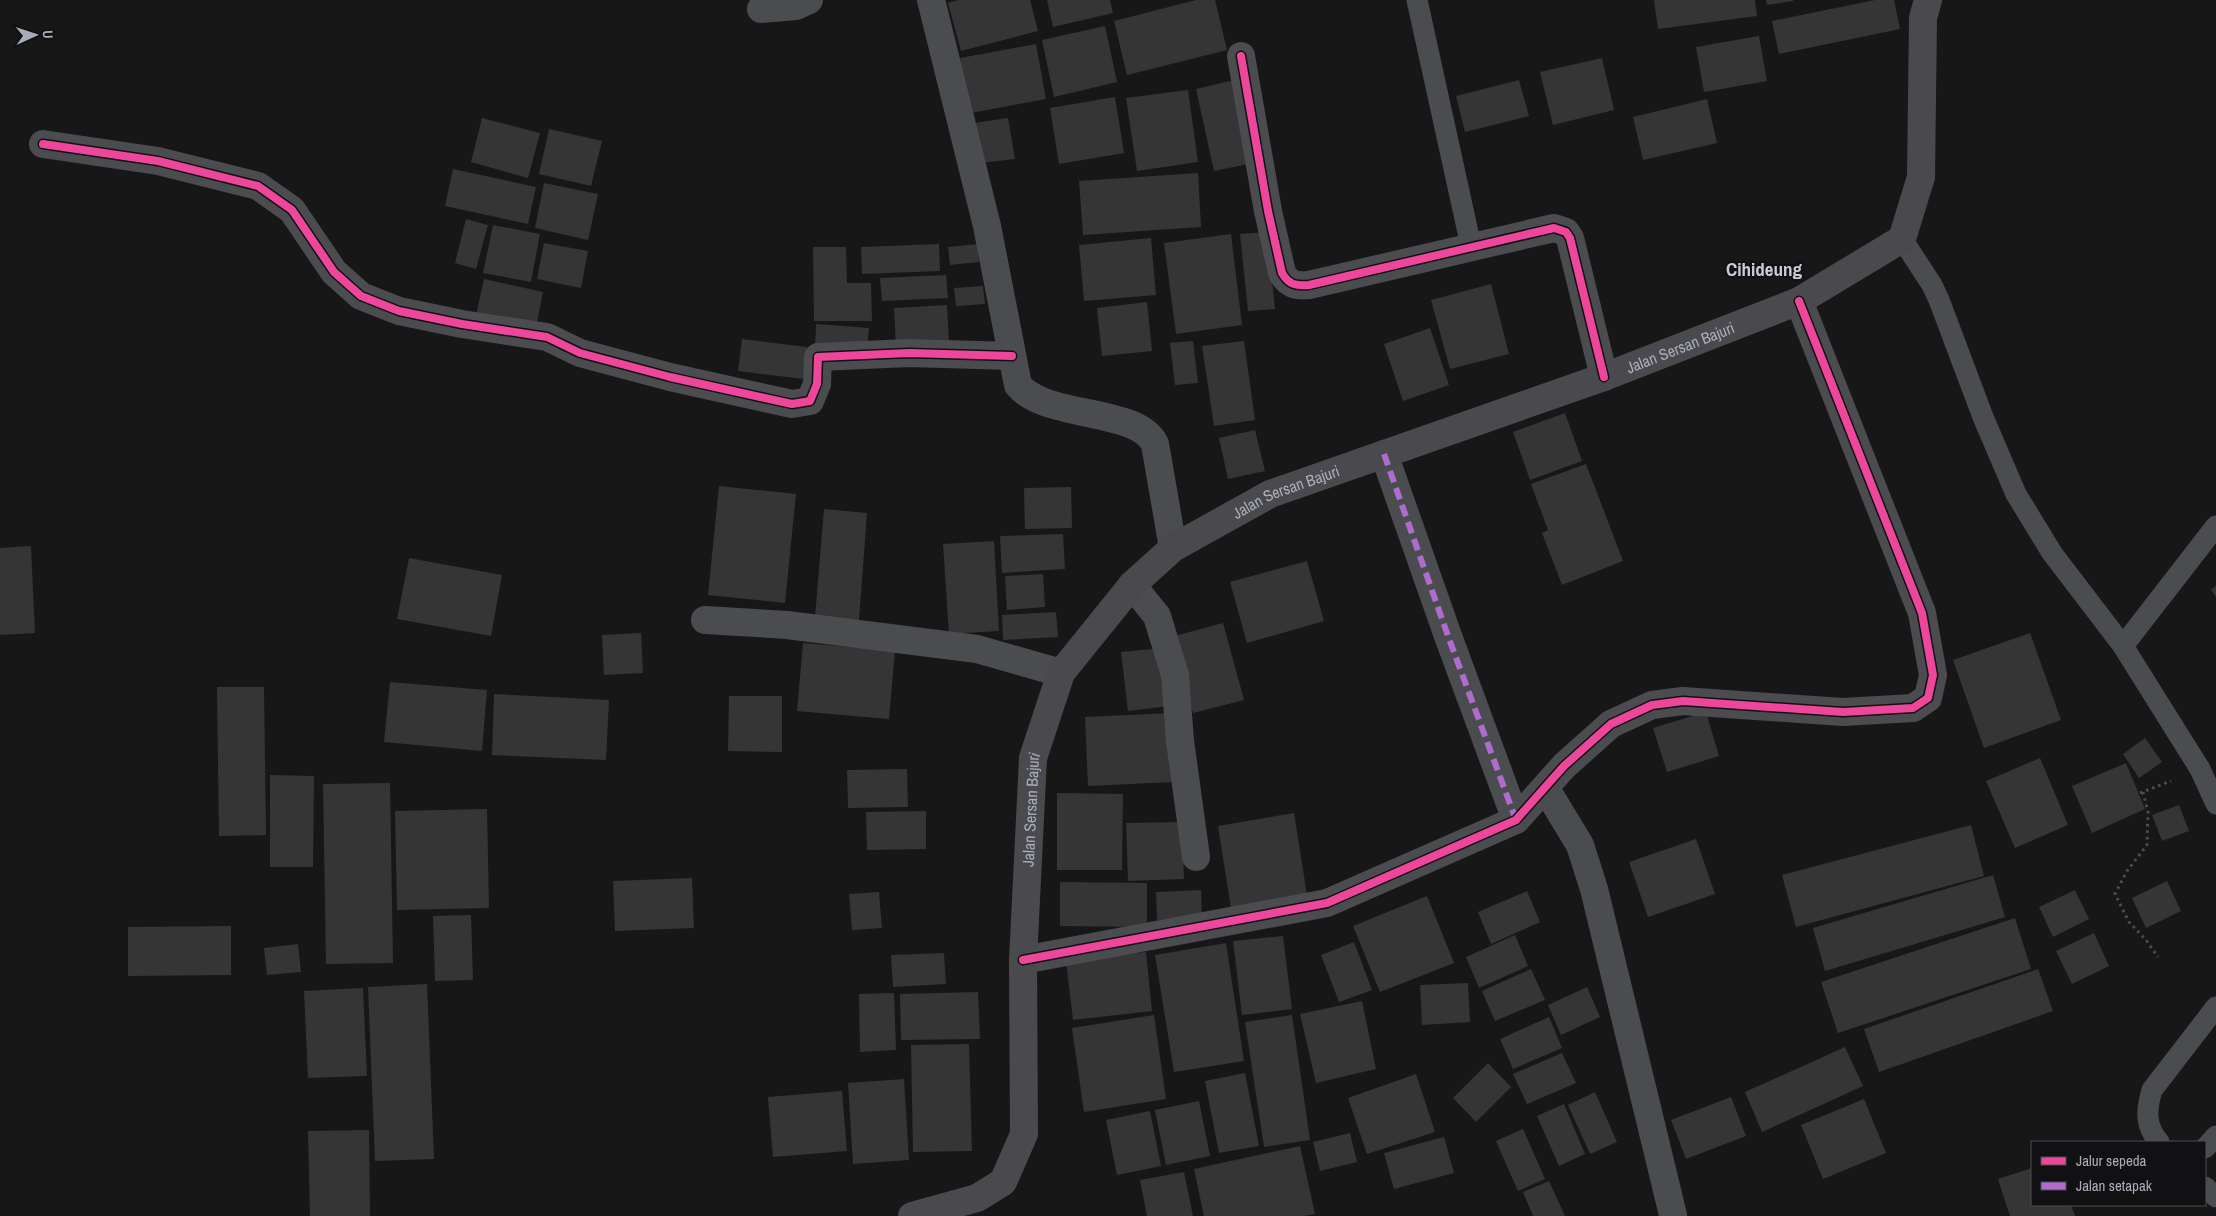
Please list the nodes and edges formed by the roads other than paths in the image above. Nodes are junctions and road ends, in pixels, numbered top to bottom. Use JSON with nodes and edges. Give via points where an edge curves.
{"nodes":[{"id":1,"x":809,"y":0,"type":"edge"},
{"id":2,"x":931,"y":0,"type":"edge"},
{"id":3,"x":1417,"y":0,"type":"edge"},
{"id":4,"x":1928,"y":0,"type":"edge"},
{"id":5,"x":761,"y":9,"type":"dead end"},
{"id":6,"x":1241,"y":56,"type":"dead end"},
{"id":7,"x":43,"y":144,"type":"dead end"},
{"id":8,"x":1902,"y":239,"type":"junction"},
{"id":9,"x":1471,"y":246,"type":"junction"},
{"id":10,"x":1798,"y":301,"type":"junction"},
{"id":11,"x":1012,"y":356,"type":"junction"},
{"id":12,"x":1604,"y":377,"type":"junction"},
{"id":13,"x":1384,"y":454,"type":"junction"},
{"id":14,"x":2216,"y":526,"type":"edge"},
{"id":15,"x":1174,"y":548,"type":"junction"},
{"id":16,"x":1132,"y":585,"type":"junction"},
{"id":17,"x":705,"y":620,"type":"dead end"},
{"id":18,"x":2123,"y":646,"type":"junction"},
{"id":19,"x":1061,"y":673,"type":"junction"},
{"id":20,"x":1546,"y":789,"type":"junction"},
{"id":21,"x":2216,"y":804,"type":"edge"},
{"id":22,"x":1516,"y":820,"type":"junction"},
{"id":23,"x":1196,"y":857,"type":"dead end"},
{"id":24,"x":1023,"y":960,"type":"junction"},
{"id":25,"x":2216,"y":1007,"type":"edge"},
{"id":26,"x":2216,"y":1136,"type":"edge"},
{"id":27,"x":2158,"y":1141,"type":"edge"},
{"id":28,"x":2206,"y":1147,"type":"edge"},
{"id":29,"x":2206,"y":1188,"type":"edge"},
{"id":30,"x":2216,"y":1197,"type":"edge"},
{"id":31,"x":912,"y":1216,"type":"edge"},
{"id":32,"x":1673,"y":1216,"type":"edge"}],
"edges":[{"from":1,"to":5,"type":"street","via":[[796,6]]},
{"from":2,"to":11,"type":"street","via":[[986,226]]},
{"from":3,"to":9,"type":"lane"},
{"from":4,"to":8,"type":"main road","via":[[1923,18],[1921,177]]},
{"from":6,"to":9,"type":"street","via":[[1268,211],[1286,280],[1291,284],[1309,285]]},
{"from":7,"to":11,"type":"street","via":[[158,161],[258,186],[292,210],[334,272],[361,296],[399,311],[547,337],[580,352],[670,378],[792,404],[810,401],[817,384],[818,357],[909,353]]},
{"from":8,"to":10,"type":"main road","name":"Jalan Sersan Bajuri"},
{"from":8,"to":18,"type":"lane","via":[[1939,300],[2016,494],[2052,554]]},
{"from":9,"to":12,"type":"street","via":[[1554,228],[1566,232]]},
{"from":10,"to":12,"type":"main road","name":"Jalan Sersan Bajuri"},
{"from":10,"to":20,"type":"street","via":[[1922,613],[1932,675],[1928,698],[1913,708],[1843,712],[1683,701],[1652,706],[1611,724],[1564,766]]},
{"from":11,"to":15,"type":"street","via":[[1018,385],[1032,398],[1132,426],[1151,436]]},
{"from":12,"to":13,"type":"main road","name":"Jalan Sersan Bajuri"},
{"from":13,"to":15,"type":"main road","name":"Jalan Sersan Bajuri","via":[[1270,494]]},
{"from":13,"to":22,"type":"street"},
{"from":14,"to":18,"type":"lane"},
{"from":15,"to":16,"type":"main road","name":"Jalan Sersan Bajuri"},
{"from":16,"to":19,"type":"main road","name":"Jalan Sersan Bajuri"},
{"from":16,"to":23,"type":"street","via":[[1157,616],[1175,675],[1180,741]]},
{"from":17,"to":19,"type":"street","via":[[787,625],[977,649]]},
{"from":18,"to":21,"type":"lane","via":[[2200,770]]},
{"from":19,"to":24,"type":"main road","name":"Jalan Sersan Bajuri","via":[[1033,758]]},
{"from":20,"to":22,"type":"street"},
{"from":20,"to":32,"type":"street","via":[[1580,845],[1594,889]]},
{"from":22,"to":24,"type":"street","via":[[1327,903]]},
{"from":24,"to":31,"type":"main road","name":"Jalan Sersan Bajuri","via":[[1024,1134],[1003,1182],[978,1198]]},
{"from":25,"to":27,"type":"lane","via":[[2152,1090],[2148,1101],[2148,1123]]},
{"from":26,"to":28,"type":"lane"},
{"from":29,"to":30,"type":"lane"}]}
